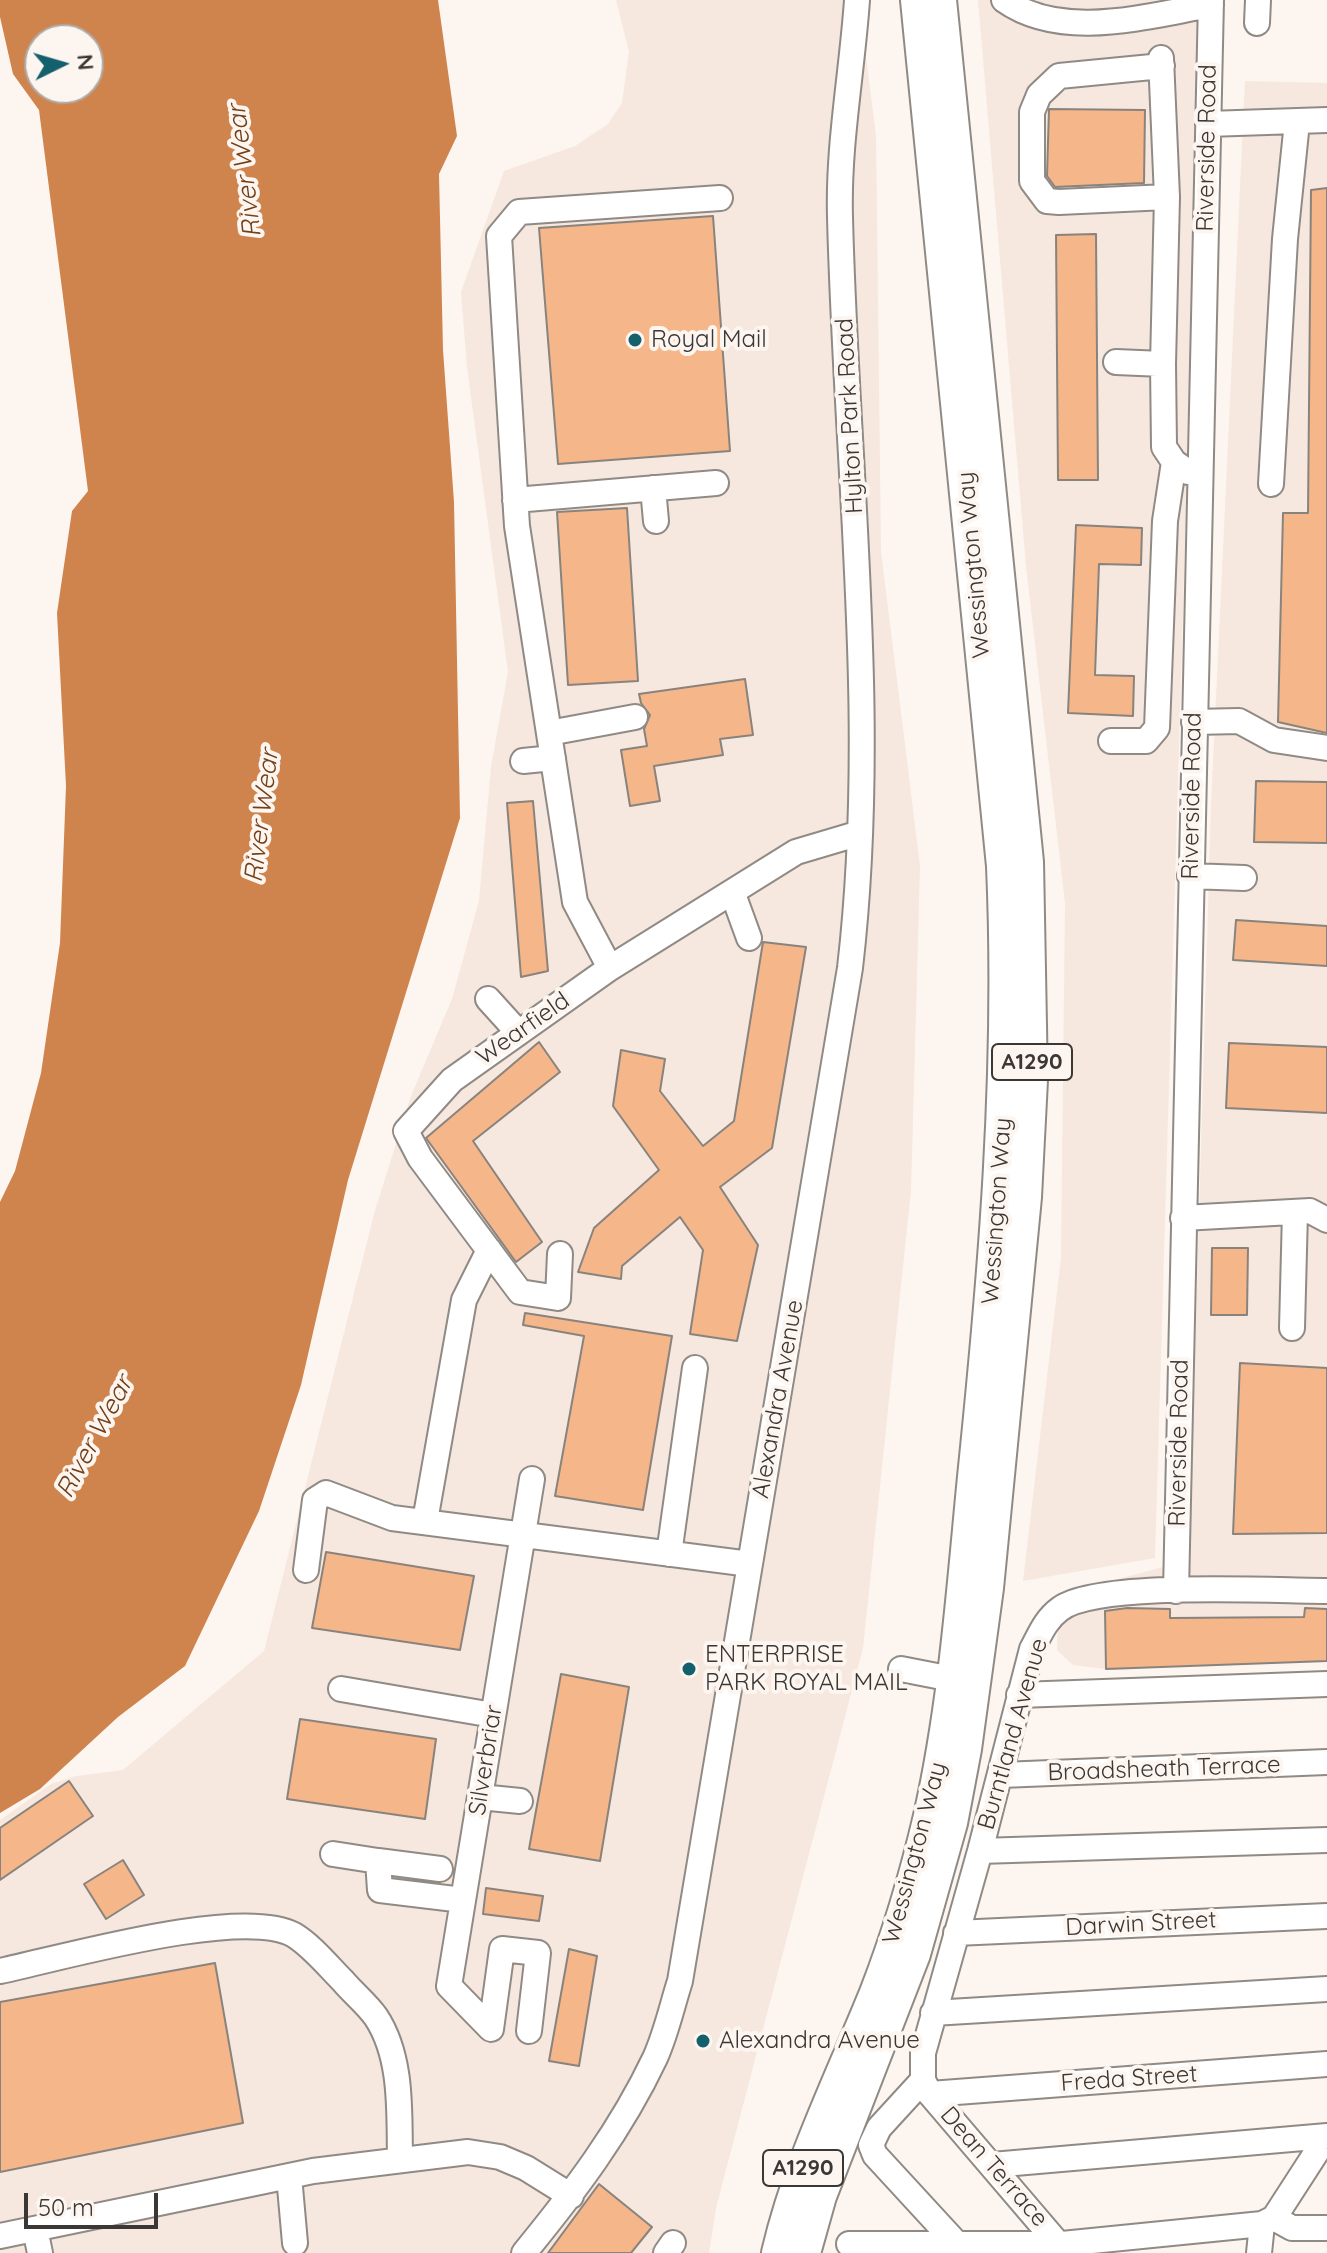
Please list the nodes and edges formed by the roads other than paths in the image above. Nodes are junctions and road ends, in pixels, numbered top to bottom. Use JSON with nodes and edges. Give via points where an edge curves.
{"nodes":[{"id":1,"x":857,"y":0,"type":"edge"},
{"id":2,"x":916,"y":0,"type":"edge"},
{"id":3,"x":941,"y":0,"type":"edge"},
{"id":4,"x":1004,"y":0,"type":"edge"},
{"id":5,"x":1211,"y":3,"type":"edge"},
{"id":6,"x":1327,"y":120,"type":"edge"},
{"id":7,"x":1297,"y":122,"type":"junction"},
{"id":8,"x":1208,"y":124,"type":"junction"},
{"id":9,"x":1167,"y":197,"type":"junction"},
{"id":10,"x":720,"y":198,"type":"dead end"},
{"id":11,"x":1116,"y":362,"type":"dead end"},
{"id":12,"x":1163,"y":364,"type":"junction"},
{"id":13,"x":1174,"y":462,"type":"junction"},
{"id":14,"x":1199,"y":480,"type":"junction"},
{"id":15,"x":716,"y":483,"type":"dead end"},
{"id":16,"x":1271,"y":484,"type":"dead end"},
{"id":17,"x":653,"y":488,"type":"junction"},
{"id":18,"x":515,"y":500,"type":"junction"},
{"id":19,"x":656,"y":521,"type":"dead end"},
{"id":20,"x":635,"y":717,"type":"dead end"},
{"id":21,"x":1194,"y":722,"type":"junction"},
{"id":22,"x":1111,"y":741,"type":"dead end"},
{"id":23,"x":551,"y":746,"type":"junction"},
{"id":24,"x":1327,"y":748,"type":"edge"},
{"id":25,"x":523,"y":761,"type":"dead end"},
{"id":26,"x":860,"y":833,"type":"junction"},
{"id":27,"x":1190,"y":876,"type":"junction"},
{"id":28,"x":1244,"y":878,"type":"dead end"},
{"id":29,"x":733,"y":894,"type":"junction"},
{"id":30,"x":749,"y":938,"type":"dead end"},
{"id":31,"x":610,"y":968,"type":"junction"},
{"id":32,"x":488,"y":999,"type":"dead end"},
{"id":33,"x":517,"y":1031,"type":"junction"},
{"id":34,"x":1315,"y":1210,"type":"edge"},
{"id":35,"x":1183,"y":1218,"type":"junction"},
{"id":36,"x":489,"y":1250,"type":"junction"},
{"id":37,"x":560,"y":1254,"type":"dead end"},
{"id":38,"x":1292,"y":1328,"type":"dead end"},
{"id":39,"x":695,"y":1368,"type":"dead end"},
{"id":40,"x":532,"y":1479,"type":"dead end"},
{"id":41,"x":425,"y":1521,"type":"junction"},
{"id":42,"x":523,"y":1534,"type":"junction"},
{"id":43,"x":669,"y":1554,"type":"junction"},
{"id":44,"x":750,"y":1564,"type":"junction"},
{"id":45,"x":306,"y":1570,"type":"dead end"},
{"id":46,"x":1176,"y":1591,"type":"junction"},
{"id":47,"x":1327,"y":1591,"type":"edge"},
{"id":48,"x":901,"y":1669,"type":"dead end"},
{"id":49,"x":952,"y":1679,"type":"junction"},
{"id":50,"x":1327,"y":1684,"type":"edge"},
{"id":51,"x":341,"y":1689,"type":"dead end"},
{"id":52,"x":1019,"y":1695,"type":"junction"},
{"id":53,"x":493,"y":1715,"type":"junction"},
{"id":54,"x":1327,"y":1762,"type":"edge"},
{"id":55,"x":1001,"y":1775,"type":"junction"},
{"id":56,"x":480,"y":1797,"type":"junction"},
{"id":57,"x":520,"y":1801,"type":"dead end"},
{"id":58,"x":1327,"y":1840,"type":"edge"},
{"id":59,"x":980,"y":1851,"type":"junction"},
{"id":60,"x":333,"y":1854,"type":"dead end"},
{"id":61,"x":378,"y":1861,"type":"junction"},
{"id":62,"x":440,"y":1869,"type":"dead end"},
{"id":63,"x":463,"y":1900,"type":"junction"},
{"id":64,"x":1327,"y":1916,"type":"edge"},
{"id":65,"x":956,"y":1933,"type":"junction"},
{"id":66,"x":0,"y":1971,"type":"edge"},
{"id":67,"x":1327,"y":1989,"type":"edge"},
{"id":68,"x":933,"y":2013,"type":"junction"},
{"id":69,"x":529,"y":2031,"type":"dead end"},
{"id":70,"x":1327,"y":2064,"type":"edge"},
{"id":71,"x":926,"y":2087,"type":"junction"},
{"id":72,"x":1327,"y":2136,"type":"edge"},
{"id":73,"x":400,"y":2160,"type":"junction"},
{"id":74,"x":992,"y":2165,"type":"junction"},
{"id":75,"x":289,"y":2176,"type":"junction"},
{"id":76,"x":571,"y":2196,"type":"junction"},
{"id":77,"x":1268,"y":2221,"type":"junction"},
{"id":78,"x":1327,"y":2228,"type":"edge"},
{"id":79,"x":0,"y":2236,"type":"edge"},
{"id":80,"x":37,"y":2241,"type":"edge"},
{"id":81,"x":295,"y":2243,"type":"dead end"},
{"id":82,"x":956,"y":2243,"type":"junction"},
{"id":83,"x":849,"y":2244,"type":"dead end"},
{"id":84,"x":1064,"y":2248,"type":"edge"},
{"id":85,"x":524,"y":2253,"type":"edge"},
{"id":86,"x":777,"y":2253,"type":"edge"},
{"id":87,"x":805,"y":2253,"type":"edge"},
{"id":88,"x":1259,"y":2253,"type":"edge"}],
"edges":[{"from":1,"to":26,"type":"street","name":"Hylton Park Road","via":[[842,123],[840,215],[858,573]]},
{"from":2,"to":49,"type":"main road","name":"Wessington Way","number":"A1290","via":[[971,523],[1007,979],[992,1292]]},
{"from":3,"to":87,"type":"main road","name":"Wessington Way","number":"A1290","via":[[1028,862],[1032,1080],[1026,1197],[988,1588],[952,1823],[915,1954],[821,2196]]},
{"from":4,"to":5,"type":"street","via":[[1042,20],[1109,22]]},
{"from":5,"to":8,"type":"street","name":"Riverside Road"},
{"from":6,"to":7,"type":"street"},
{"from":7,"to":8,"type":"street"},
{"from":7,"to":16,"type":"street"},
{"from":8,"to":14,"type":"street","name":"Riverside Road"},
{"from":9,"to":9,"type":"street","via":[[1162,62],[1059,76],[1039,95],[1032,112],[1032,181],[1047,201]]},
{"from":9,"to":12,"type":"street"},
{"from":10,"to":18,"type":"street","via":[[519,212],[499,236]]},
{"from":11,"to":12,"type":"street"},
{"from":12,"to":13,"type":"street","via":[[1164,447]]},
{"from":13,"to":14,"type":"street"},
{"from":13,"to":22,"type":"street","via":[[1165,521],[1157,728],[1146,741]]},
{"from":14,"to":21,"type":"street","name":"Riverside Road"},
{"from":15,"to":17,"type":"street"},
{"from":17,"to":18,"type":"street"},
{"from":17,"to":19,"type":"street"},
{"from":18,"to":23,"type":"street"},
{"from":20,"to":23,"type":"street"},
{"from":21,"to":24,"type":"street","via":[[1239,721],[1274,740]]},
{"from":21,"to":27,"type":"street","name":"Riverside Road"},
{"from":23,"to":25,"type":"street"},
{"from":23,"to":31,"type":"street","via":[[575,902]]},
{"from":26,"to":29,"type":"street","name":"Wearfield","via":[[796,852]]},
{"from":26,"to":44,"type":"street","name":"Alexandra Avenue","via":[[850,968]]},
{"from":27,"to":28,"type":"street"},
{"from":27,"to":35,"type":"street","name":"Riverside Road"},
{"from":29,"to":30,"type":"street"},
{"from":29,"to":31,"type":"street","name":"Wearfield"},
{"from":31,"to":33,"type":"street","name":"Wearfield"},
{"from":32,"to":33,"type":"street"},
{"from":33,"to":36,"type":"street","name":"Wearfield","via":[[452,1080],[406,1131]]},
{"from":34,"to":35,"type":"street"},
{"from":34,"to":38,"type":"street"},
{"from":35,"to":46,"type":"street","name":"Riverside Road"},
{"from":36,"to":37,"type":"street","name":"Wearfield","via":[[520,1292],[558,1298]]},
{"from":36,"to":41,"type":"street","via":[[464,1300]]},
{"from":39,"to":43,"type":"street"},
{"from":40,"to":42,"type":"street","name":"Silverbriar"},
{"from":41,"to":42,"type":"street"},
{"from":41,"to":45,"type":"street","via":[[392,1518],[326,1493],[315,1500]]},
{"from":42,"to":43,"type":"street"},
{"from":42,"to":53,"type":"street","name":"Silverbriar"},
{"from":43,"to":44,"type":"street"},
{"from":44,"to":76,"type":"street","name":"Alexandra Avenue","via":[[680,1981],[656,2056]]},
{"from":46,"to":47,"type":"street","name":"Burntland Avenue"},
{"from":46,"to":52,"type":"street","name":"Burntland Avenue","via":[[1131,1592],[1062,1607],[1046,1621],[1032,1649]]},
{"from":48,"to":49,"type":"street"},
{"from":49,"to":86,"type":"main road","name":"Wessington Way","number":"A1290","via":[[929,1815],[898,1928],[793,2193]]},
{"from":50,"to":52,"type":"street"},
{"from":51,"to":53,"type":"street"},
{"from":52,"to":55,"type":"street","name":"Burntland Avenue"},
{"from":53,"to":56,"type":"street","name":"Silverbriar"},
{"from":54,"to":55,"type":"street","name":"Broadsheath Terrace"},
{"from":55,"to":59,"type":"street","name":"Burntland Avenue"},
{"from":56,"to":57,"type":"street"},
{"from":56,"to":63,"type":"street","name":"Silverbriar"},
{"from":58,"to":59,"type":"street"},
{"from":59,"to":65,"type":"street","name":"Burntland Avenue"},
{"from":60,"to":61,"type":"street"},
{"from":61,"to":62,"type":"street"},
{"from":61,"to":63,"type":"street","via":[[380,1890]]},
{"from":63,"to":69,"type":"street","name":"Silverbriar","via":[[449,1986],[491,2029],[502,1949],[538,1953]]},
{"from":64,"to":65,"type":"street","name":"Darwin Street"},
{"from":65,"to":68,"type":"street","name":"Burntland Avenue"},
{"from":66,"to":73,"type":"street","via":[[229,1926],[293,1935],[376,2017],[389,2044],[398,2087]]},
{"from":67,"to":68,"type":"street"},
{"from":68,"to":71,"type":"street","name":"Burntland Avenue","via":[[923,2053]]},
{"from":70,"to":71,"type":"street","name":"Freda Street"},
{"from":71,"to":74,"type":"street","name":"Dean Terrace"},
{"from":71,"to":82,"type":"street","via":[[879,2128],[871,2145]]},
{"from":72,"to":74,"type":"street"},
{"from":72,"to":77,"type":"street"},
{"from":73,"to":75,"type":"street"},
{"from":73,"to":76,"type":"street","via":[[468,2152],[500,2157]]},
{"from":74,"to":84,"type":"street","name":"Dean Terrace"},
{"from":75,"to":80,"type":"street"},
{"from":75,"to":81,"type":"street"},
{"from":76,"to":85,"type":"street","name":"Alexandra Avenue"},
{"from":77,"to":78,"type":"street","via":[[1292,2228]]},
{"from":77,"to":84,"type":"street"},
{"from":77,"to":88,"type":"street"},
{"from":79,"to":80,"type":"street"},
{"from":82,"to":83,"type":"street"},
{"from":82,"to":84,"type":"street"}]}
